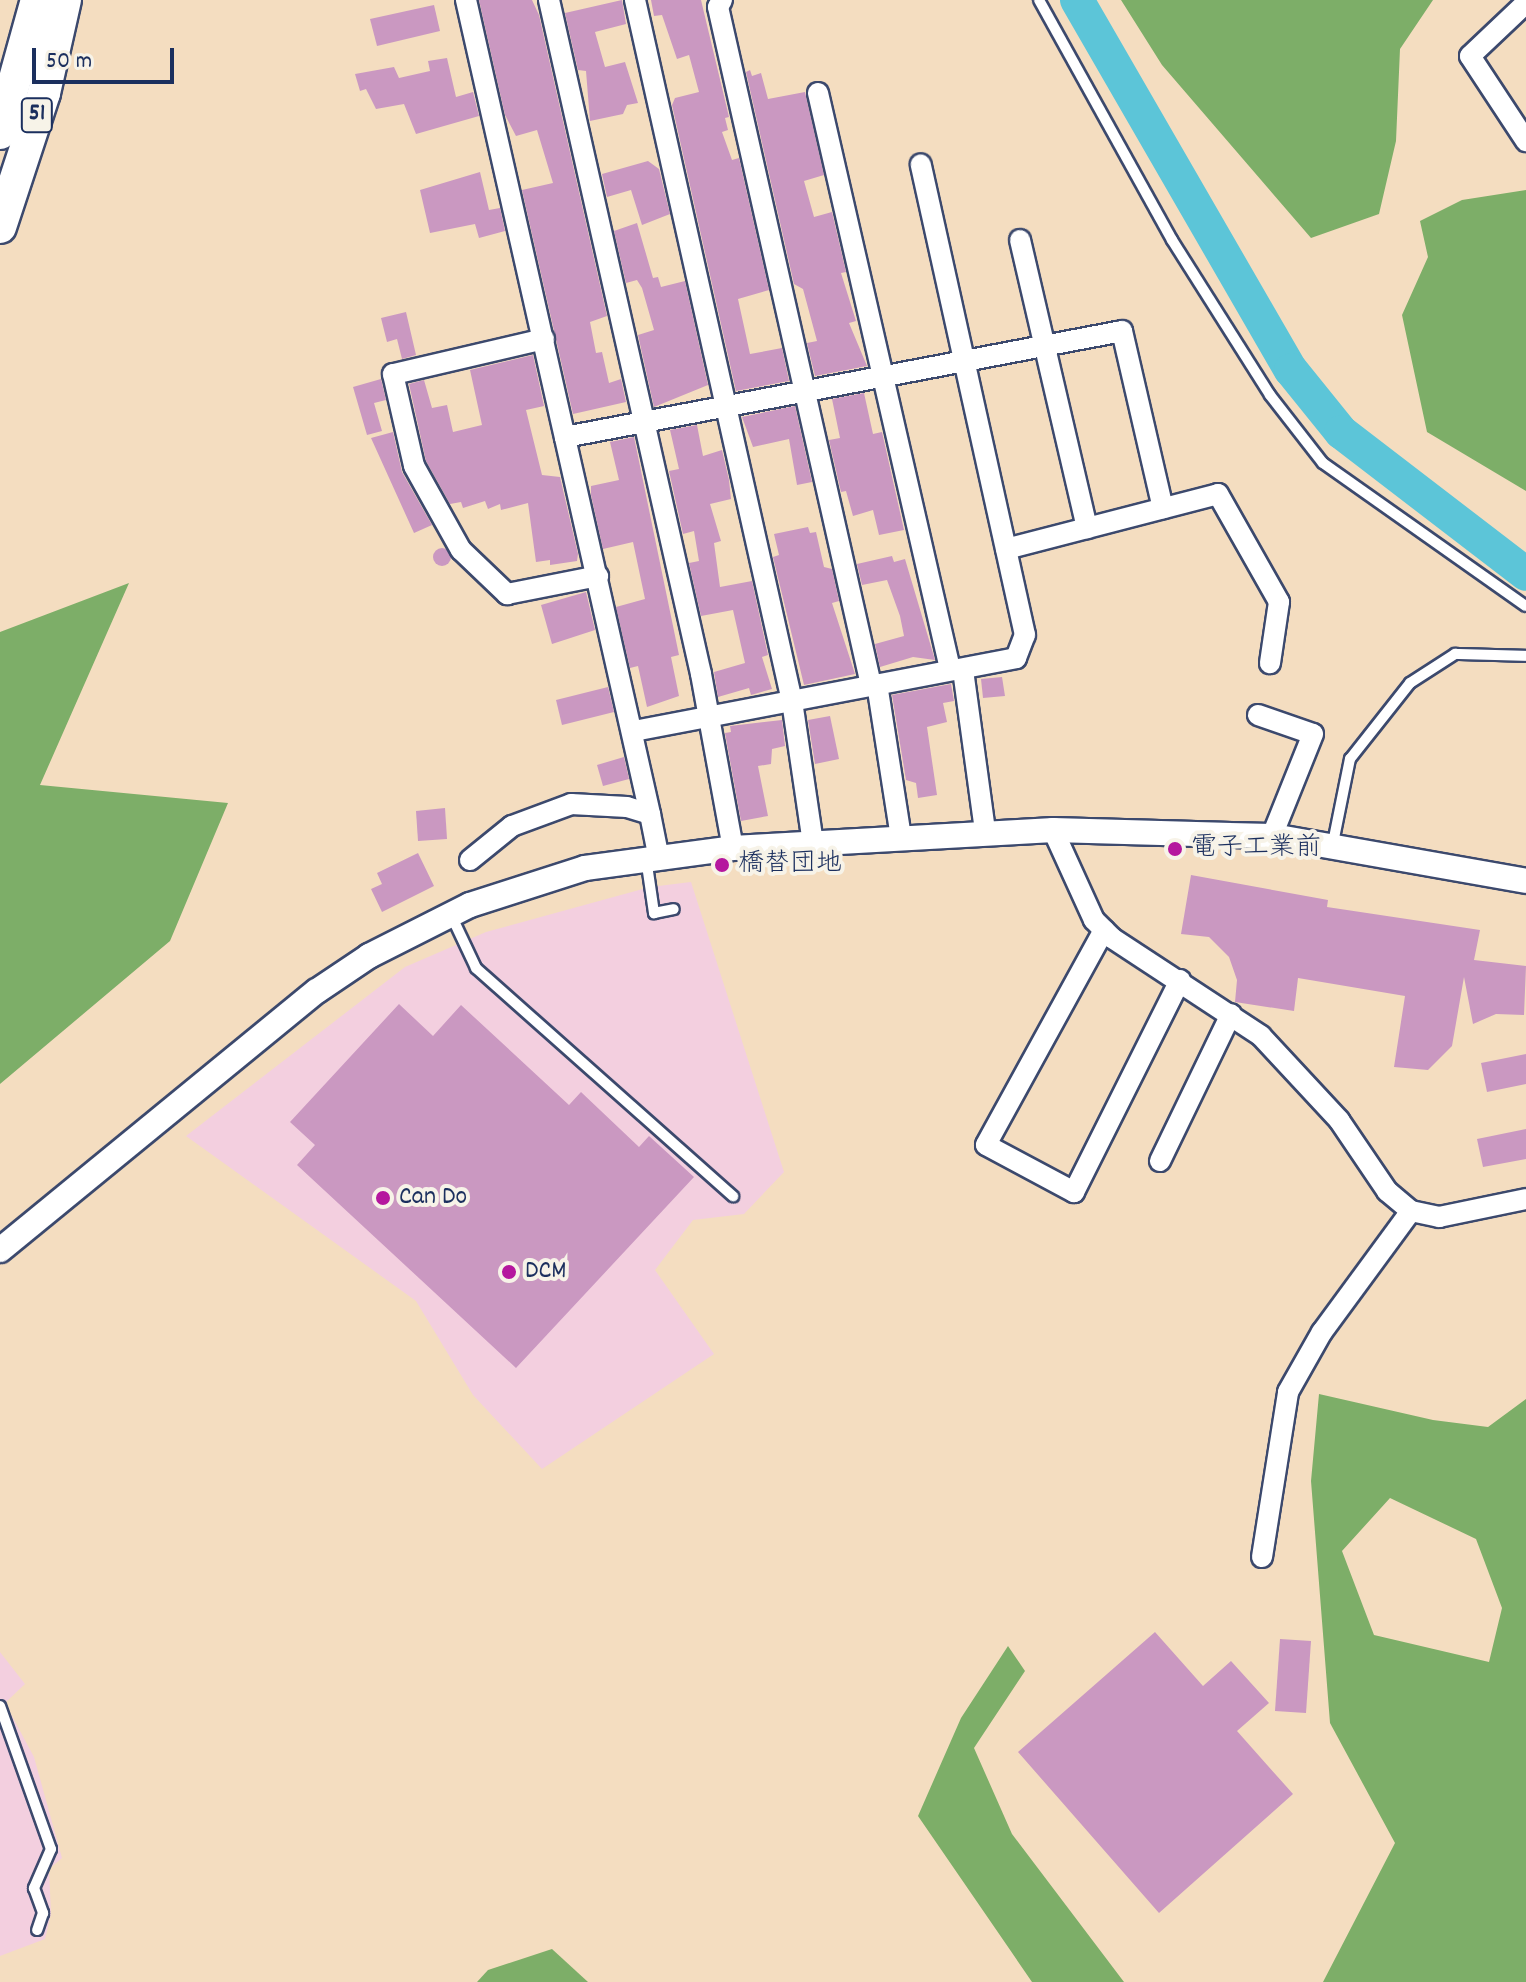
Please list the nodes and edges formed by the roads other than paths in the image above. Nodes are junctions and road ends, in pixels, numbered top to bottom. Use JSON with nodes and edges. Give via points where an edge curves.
{"nodes":[{"id":1,"x":37,"y":0,"type":"edge"},
{"id":2,"x":65,"y":0,"type":"edge"},
{"id":3,"x":466,"y":0,"type":"edge"},
{"id":4,"x":549,"y":0,"type":"edge"},
{"id":5,"x":635,"y":0,"type":"edge"},
{"id":6,"x":722,"y":0,"type":"edge"},
{"id":7,"x":1039,"y":0,"type":"edge"},
{"id":8,"x":1526,"y":3,"type":"edge"},
{"id":9,"x":818,"y":93,"type":"dead end"},
{"id":10,"x":0,"y":133,"type":"edge"},
{"id":11,"x":1526,"y":141,"type":"edge"},
{"id":12,"x":921,"y":164,"type":"dead end"},
{"id":13,"x":0,"y":227,"type":"edge"},
{"id":14,"x":1020,"y":240,"type":"dead end"},
{"id":15,"x":544,"y":339,"type":"junction"},
{"id":16,"x":1044,"y":346,"type":"junction"},
{"id":17,"x":964,"y":361,"type":"junction"},
{"id":18,"x":883,"y":377,"type":"junction"},
{"id":19,"x":806,"y":394,"type":"junction"},
{"id":20,"x":726,"y":407,"type":"junction"},
{"id":21,"x":643,"y":423,"type":"junction"},
{"id":22,"x":565,"y":437,"type":"junction"},
{"id":23,"x":1163,"y":508,"type":"junction"},
{"id":24,"x":1087,"y":528,"type":"junction"},
{"id":25,"x":1006,"y":549,"type":"junction"},
{"id":26,"x":598,"y":576,"type":"junction"},
{"id":27,"x":1526,"y":606,"type":"edge"},
{"id":28,"x":1526,"y":656,"type":"edge"},
{"id":29,"x":1270,"y":663,"type":"dead end"},
{"id":30,"x":956,"y":670,"type":"junction"},
{"id":31,"x":874,"y":685,"type":"junction"},
{"id":32,"x":792,"y":701,"type":"junction"},
{"id":33,"x":1258,"y":715,"type":"dead end"},
{"id":34,"x":710,"y":716,"type":"junction"},
{"id":35,"x":634,"y":731,"type":"junction"},
{"id":36,"x":650,"y":814,"type":"junction"},
{"id":37,"x":1053,"y":830,"type":"junction"},
{"id":38,"x":985,"y":831,"type":"junction"},
{"id":39,"x":1272,"y":836,"type":"junction"},
{"id":40,"x":901,"y":837,"type":"junction"},
{"id":41,"x":813,"y":843,"type":"junction"},
{"id":42,"x":1333,"y":843,"type":"junction"},
{"id":43,"x":733,"y":848,"type":"junction"},
{"id":44,"x":652,"y":855,"type":"junction"},
{"id":45,"x":470,"y":860,"type":"dead end"},
{"id":46,"x":1526,"y":881,"type":"edge"},
{"id":47,"x":674,"y":909,"type":"dead end"},
{"id":48,"x":451,"y":913,"type":"junction"},
{"id":49,"x":1104,"y":930,"type":"junction"},
{"id":50,"x":1180,"y":980,"type":"junction"},
{"id":51,"x":1231,"y":1014,"type":"junction"},
{"id":52,"x":1160,"y":1161,"type":"dead end"},
{"id":53,"x":733,"y":1196,"type":"dead end"},
{"id":54,"x":1526,"y":1199,"type":"edge"},
{"id":55,"x":1411,"y":1211,"type":"junction"},
{"id":56,"x":0,"y":1250,"type":"edge"},
{"id":57,"x":1262,"y":1557,"type":"dead end"},
{"id":58,"x":0,"y":1706,"type":"edge"},
{"id":59,"x":37,"y":1930,"type":"dead end"}],
"edges":[{"from":1,"to":10,"type":"highway","number":"51"},
{"from":2,"to":13,"type":"highway","number":"51","via":[[44,93]]},
{"from":3,"to":15,"type":"street"},
{"from":4,"to":21,"type":"street"},
{"from":5,"to":20,"type":"street"},
{"from":6,"to":19,"type":"street","via":[[718,7]]},
{"from":7,"to":27,"type":"lane","via":[[1172,240],[1270,395],[1323,463]]},
{"from":8,"to":11,"type":"street","via":[[1470,56]]},
{"from":9,"to":18,"type":"street"},
{"from":12,"to":17,"type":"street"},
{"from":14,"to":16,"type":"street"},
{"from":15,"to":22,"type":"street"},
{"from":15,"to":26,"type":"street","via":[[395,371],[396,390],[414,466],[461,550],[507,594]]},
{"from":16,"to":17,"type":"street"},
{"from":16,"to":23,"type":"street","via":[[1122,331]]},
{"from":16,"to":24,"type":"street"},
{"from":17,"to":18,"type":"street"},
{"from":17,"to":25,"type":"street"},
{"from":18,"to":19,"type":"street"},
{"from":18,"to":30,"type":"street"},
{"from":19,"to":20,"type":"street"},
{"from":19,"to":31,"type":"street"},
{"from":20,"to":21,"type":"street"},
{"from":20,"to":32,"type":"street"},
{"from":21,"to":22,"type":"street"},
{"from":21,"to":34,"type":"street"},
{"from":22,"to":26,"type":"street"},
{"from":23,"to":24,"type":"street"},
{"from":23,"to":29,"type":"street","via":[[1218,494],[1279,602]]},
{"from":24,"to":25,"type":"street"},
{"from":25,"to":30,"type":"street","via":[[1025,635],[1016,658]]},
{"from":26,"to":35,"type":"street"},
{"from":28,"to":42,"type":"lane","via":[[1455,654],[1410,683],[1350,759]]},
{"from":30,"to":31,"type":"street"},
{"from":30,"to":38,"type":"street"},
{"from":31,"to":32,"type":"street"},
{"from":31,"to":40,"type":"street"},
{"from":32,"to":34,"type":"street"},
{"from":32,"to":41,"type":"street"},
{"from":33,"to":39,"type":"street","via":[[1313,734]]},
{"from":34,"to":35,"type":"street"},
{"from":34,"to":43,"type":"street"},
{"from":35,"to":36,"type":"street"},
{"from":36,"to":44,"type":"street"},
{"from":36,"to":45,"type":"street","via":[[627,807],[553,807],[512,826]]},
{"from":37,"to":38,"type":"street"},
{"from":37,"to":39,"type":"street"},
{"from":37,"to":49,"type":"street","via":[[1079,896]]},
{"from":38,"to":40,"type":"street"},
{"from":39,"to":42,"type":"street"},
{"from":40,"to":41,"type":"street"},
{"from":41,"to":43,"type":"street"},
{"from":42,"to":46,"type":"street"},
{"from":43,"to":44,"type":"street"},
{"from":44,"to":47,"type":"lane","via":[[654,913]]},
{"from":44,"to":48,"type":"street","via":[[523,885]]},
{"from":48,"to":53,"type":"lane","via":[[476,968]]},
{"from":48,"to":56,"type":"street","via":[[412,931],[317,991]]},
{"from":49,"to":50,"type":"street"},
{"from":49,"to":50,"type":"street","via":[[986,1145],[1074,1192]]},
{"from":50,"to":51,"type":"street"},
{"from":51,"to":52,"type":"street"},
{"from":51,"to":55,"type":"street","via":[[1261,1036],[1315,1091],[1387,1191]]},
{"from":54,"to":55,"type":"street","via":[[1439,1217]]},
{"from":55,"to":57,"type":"street","via":[[1322,1332],[1288,1392]]},
{"from":58,"to":59,"type":"lane","via":[[51,1849],[34,1888],[43,1913]]}]}
